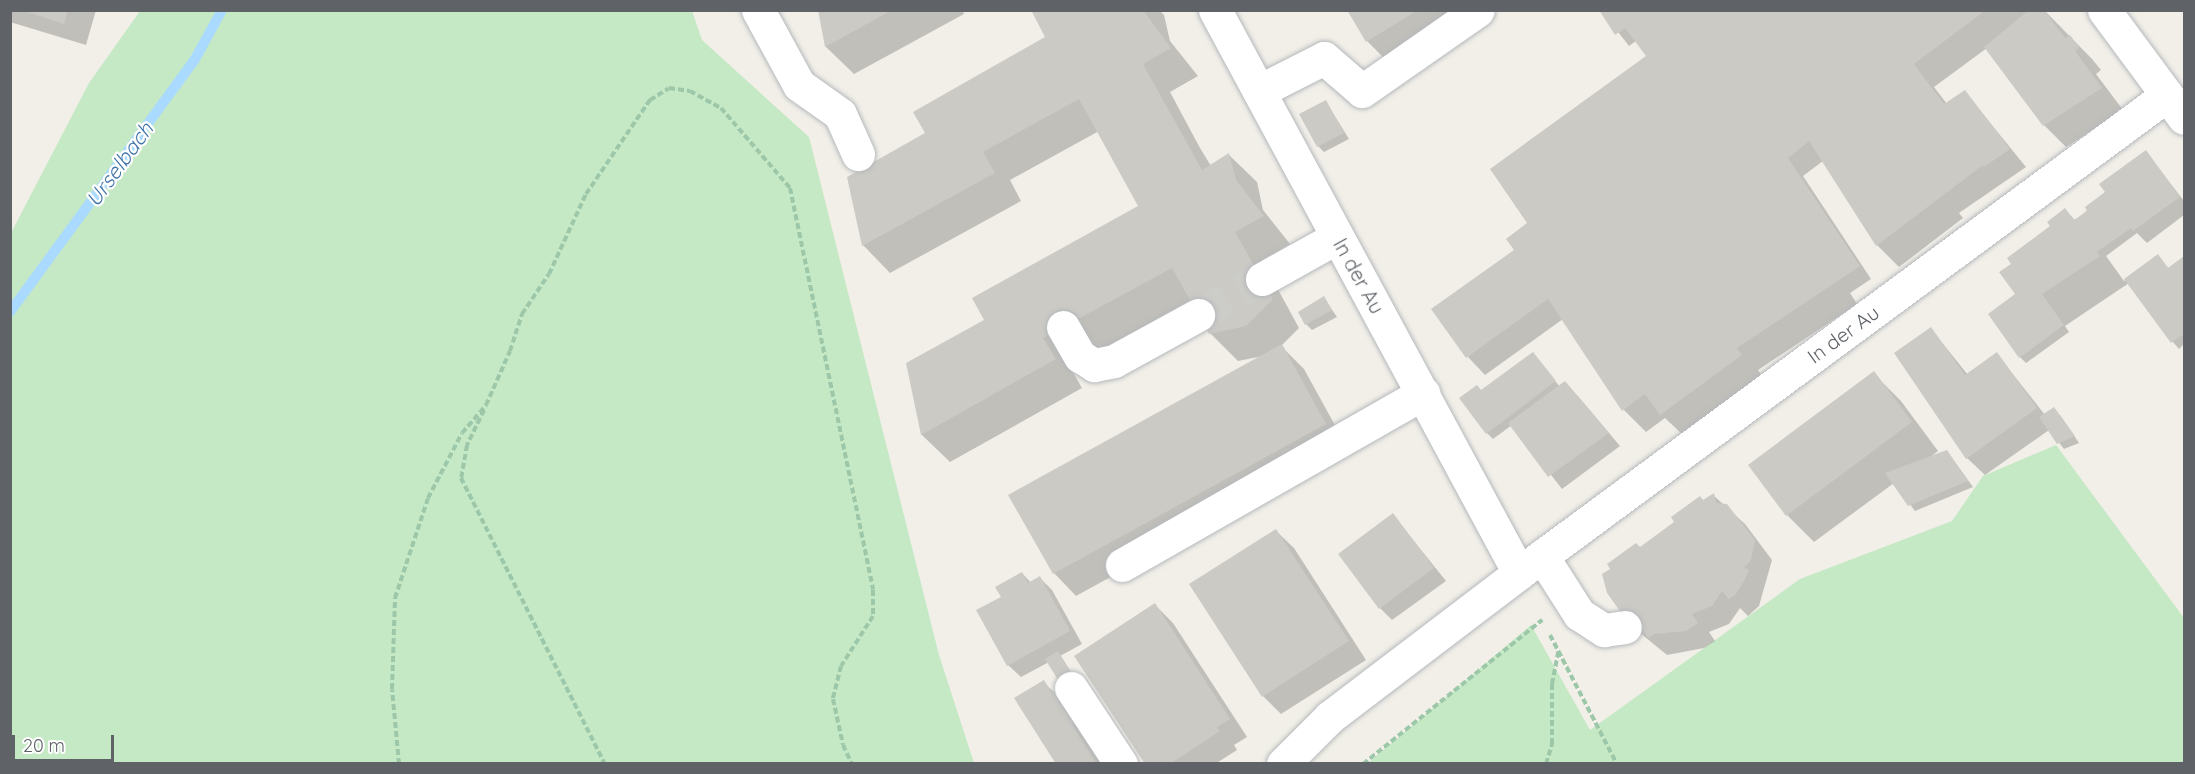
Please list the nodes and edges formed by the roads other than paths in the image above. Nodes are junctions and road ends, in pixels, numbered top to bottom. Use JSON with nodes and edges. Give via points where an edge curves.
{"nodes":[{"id":1,"x":758,"y":10,"type":"edge"},
{"id":2,"x":1215,"y":10,"type":"edge"},
{"id":3,"x":1478,"y":10,"type":"edge"},
{"id":4,"x":2104,"y":10,"type":"edge"},
{"id":5,"x":1259,"y":91,"type":"junction"},
{"id":6,"x":2176,"y":106,"type":"edge"},
{"id":7,"x":858,"y":154,"type":"dead end"},
{"id":8,"x":1337,"y":237,"type":"junction"},
{"id":9,"x":1262,"y":279,"type":"tunnel mouth"},
{"id":10,"x":1198,"y":315,"type":"tunnel mouth"},
{"id":11,"x":1063,"y":327,"type":"dead end"},
{"id":12,"x":1424,"y":393,"type":"junction"},
{"id":13,"x":1122,"y":565,"type":"dead end"},
{"id":14,"x":1530,"y":565,"type":"junction"},
{"id":15,"x":1626,"y":627,"type":"dead end"},
{"id":16,"x":1071,"y":688,"type":"dead end"},
{"id":17,"x":1121,"y":764,"type":"edge"},
{"id":18,"x":1283,"y":764,"type":"edge"}],
"edges":[{"from":1,"to":7,"type":"street","via":[[799,86],[840,114]]},
{"from":2,"to":5,"type":"street","name":"In der Au"},
{"from":3,"to":5,"type":"street","via":[[1362,91],[1324,58]]},
{"from":4,"to":6,"type":"street"},
{"from":5,"to":8,"type":"street","name":"In der Au"},
{"from":6,"to":14,"type":"street","name":"In der Au"},
{"from":8,"to":9,"type":"street"},
{"from":8,"to":12,"type":"street","name":"In der Au"},
{"from":10,"to":11,"type":"street","via":[[1114,361],[1094,365],[1080,356]]},
{"from":12,"to":13,"type":"street"},
{"from":12,"to":14,"type":"street","name":"In der Au"},
{"from":14,"to":15,"type":"street","via":[[1579,614],[1604,630]]},
{"from":14,"to":18,"type":"street","name":"In der Au","via":[[1330,717]]},
{"from":16,"to":17,"type":"street"}]}
